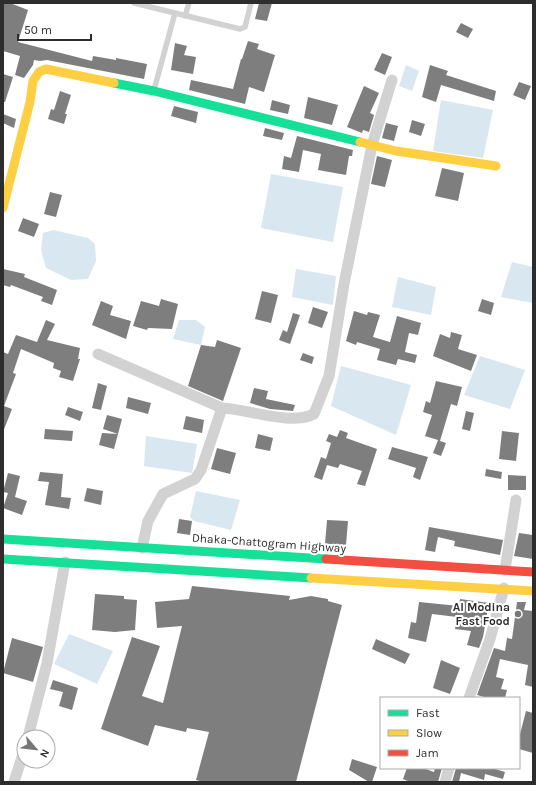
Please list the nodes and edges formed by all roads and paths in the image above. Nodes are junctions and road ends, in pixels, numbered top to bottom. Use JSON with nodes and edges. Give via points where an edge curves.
{"nodes":[{"id":1,"x":134,"y":3,"type":"edge"},
{"id":2,"x":189,"y":3,"type":"edge"},
{"id":3,"x":251,"y":3,"type":"edge"},
{"id":4,"x":154,"y":6,"type":"edge"},
{"id":5,"x":175,"y":13,"type":"junction"},
{"id":6,"x":185,"y":16,"type":"junction"},
{"id":7,"x":392,"y":80,"type":"dead end"},
{"id":8,"x":154,"y":91,"type":"junction"},
{"id":9,"x":372,"y":145,"type":"junction"},
{"id":10,"x":496,"y":166,"type":"dead end"},
{"id":11,"x":3,"y":208,"type":"edge"},
{"id":12,"x":98,"y":354,"type":"dead end"},
{"id":13,"x":222,"y":408,"type":"junction"},
{"id":14,"x":516,"y":500,"type":"dead end"},
{"id":15,"x":3,"y":539,"type":"edge"},
{"id":16,"x":142,"y":548,"type":"junction"},
{"id":17,"x":3,"y":559,"type":"edge"},
{"id":18,"x":64,"y":562,"type":"junction"},
{"id":19,"x":505,"y":570,"type":"junction"},
{"id":20,"x":533,"y":572,"type":"edge"},
{"id":21,"x":504,"y":588,"type":"junction"},
{"id":22,"x":533,"y":591,"type":"edge"},
{"id":23,"x":469,"y":697,"type":"edge"},
{"id":24,"x":30,"y":729,"type":"edge"},
{"id":25,"x":18,"y":769,"type":"edge"},
{"id":26,"x":449,"y":769,"type":"edge"},
{"id":27,"x":14,"y":782,"type":"edge"},
{"id":28,"x":445,"y":782,"type":"edge"}],
"edges":[{"from":1,"to":4,"type":"lane"},
{"from":2,"to":6,"type":"lane"},
{"from":3,"to":6,"type":"lane","via":[[243,29]]},
{"from":4,"to":5,"type":"lane"},
{"from":5,"to":6,"type":"lane"},
{"from":5,"to":8,"type":"lane"},
{"from":7,"to":9,"type":"street"},
{"from":8,"to":9,"type":"main road"},
{"from":8,"to":11,"type":"main road","via":[[60,71],[46,69],[39,72],[33,81]]},
{"from":9,"to":10,"type":"main road"},
{"from":9,"to":13,"type":"street","via":[[344,284],[329,376],[314,414],[307,418],[294,419],[236,408]]},
{"from":12,"to":13,"type":"street"},
{"from":13,"to":16,"type":"street","via":[[202,470],[196,479],[163,494],[148,521]]},
{"from":14,"to":19,"type":"street"},
{"from":15,"to":16,"type":"main road","name":"Dhaka-Chattogram Highway"},
{"from":16,"to":19,"type":"main road","name":"Dhaka-Chattogram Highway"},
{"from":17,"to":18,"type":"main road"},
{"from":18,"to":21,"type":"main road"},
{"from":18,"to":24,"type":"street","via":[[47,663]]},
{"from":19,"to":20,"type":"main road","name":"Dhaka-Chattogram Highway"},
{"from":21,"to":22,"type":"main road"},
{"from":21,"to":23,"type":"street","via":[[490,639]]},
{"from":25,"to":27,"type":"street"},
{"from":26,"to":28,"type":"street"}]}
